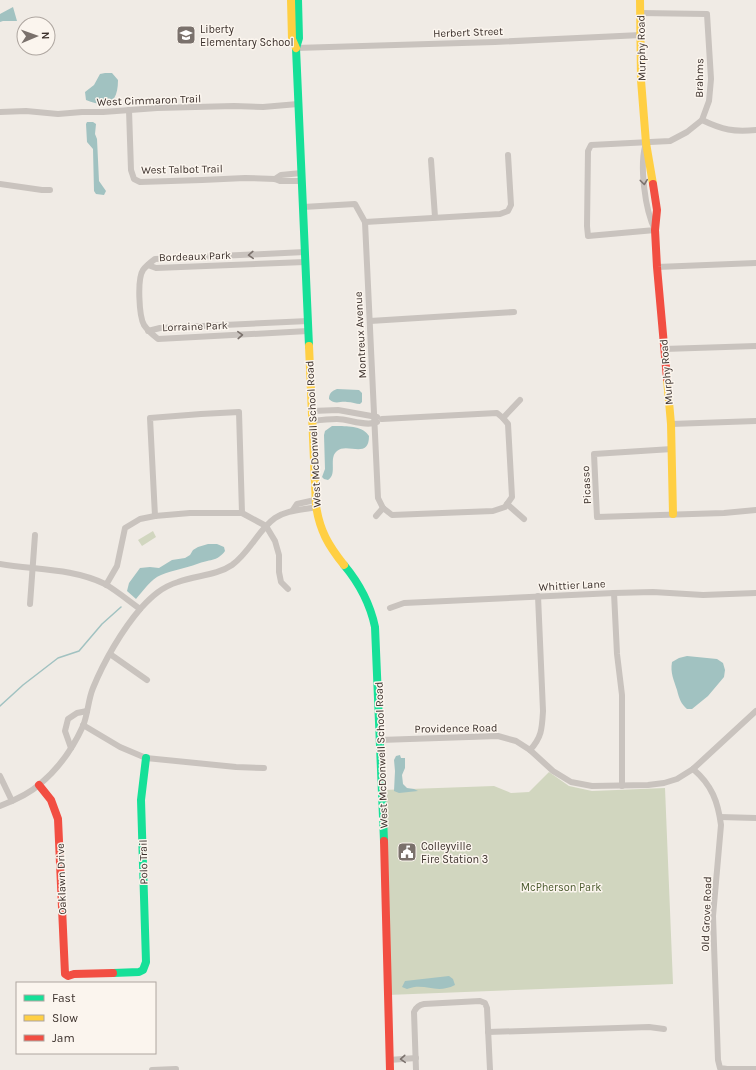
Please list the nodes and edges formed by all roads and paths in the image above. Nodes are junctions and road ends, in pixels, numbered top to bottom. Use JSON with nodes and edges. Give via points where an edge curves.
{"nodes":[{"id":1,"x":291,"y":0,"type":"edge"},
{"id":2,"x":298,"y":0,"type":"edge"},
{"id":3,"x":640,"y":0,"type":"edge"},
{"id":4,"x":640,"y":13,"type":"junction"},
{"id":5,"x":641,"y":35,"type":"junction"},
{"id":6,"x":296,"y":48,"type":"junction"},
{"id":7,"x":298,"y":104,"type":"junction"},
{"id":8,"x":129,"y":110,"type":"junction"},
{"id":9,"x":0,"y":112,"type":"edge"},
{"id":10,"x":702,"y":120,"type":"junction"},
{"id":11,"x":756,"y":130,"type":"edge"},
{"id":12,"x":646,"y":143,"type":"junction"},
{"id":13,"x":508,"y":155,"type":"dead end"},
{"id":14,"x":431,"y":160,"type":"dead end"},
{"id":15,"x":301,"y":177,"type":"junction"},
{"id":16,"x":0,"y":184,"type":"edge"},
{"id":17,"x":50,"y":190,"type":"dead end"},
{"id":18,"x":303,"y":207,"type":"junction"},
{"id":19,"x":435,"y":217,"type":"junction"},
{"id":20,"x":365,"y":222,"type":"junction"},
{"id":21,"x":655,"y":230,"type":"junction"},
{"id":22,"x":305,"y":252,"type":"junction"},
{"id":23,"x":282,"y":254,"type":"junction"},
{"id":24,"x":305,"y":262,"type":"junction"},
{"id":25,"x":282,"y":263,"type":"junction"},
{"id":26,"x":756,"y":263,"type":"edge"},
{"id":27,"x":148,"y":265,"type":"junction"},
{"id":28,"x":657,"y":267,"type":"junction"},
{"id":29,"x":514,"y":312,"type":"dead end"},
{"id":30,"x":308,"y":320,"type":"junction"},
{"id":31,"x":370,"y":321,"type":"junction"},
{"id":32,"x":286,"y":322,"type":"junction"},
{"id":33,"x":148,"y":331,"type":"junction"},
{"id":34,"x":308,"y":331,"type":"junction"},
{"id":35,"x":287,"y":332,"type":"junction"},
{"id":36,"x":756,"y":346,"type":"edge"},
{"id":37,"x":664,"y":349,"type":"junction"},
{"id":38,"x":520,"y":400,"type":"dead end"},
{"id":39,"x":312,"y":411,"type":"junction"},
{"id":40,"x":374,"y":416,"type":"junction"},
{"id":41,"x":504,"y":418,"type":"junction"},
{"id":42,"x":382,"y":419,"type":"junction"},
{"id":43,"x":312,"y":421,"type":"junction"},
{"id":44,"x":756,"y":421,"type":"edge"},
{"id":45,"x":374,"y":423,"type":"junction"},
{"id":46,"x":671,"y":424,"type":"junction"},
{"id":47,"x":672,"y":449,"type":"junction"},
{"id":48,"x":315,"y":503,"type":"junction"},
{"id":49,"x":507,"y":504,"type":"junction"},
{"id":50,"x":383,"y":508,"type":"junction"},
{"id":51,"x":756,"y":510,"type":"edge"},
{"id":52,"x":242,"y":513,"type":"junction"},
{"id":53,"x":673,"y":514,"type":"junction"},
{"id":54,"x":155,"y":516,"type":"junction"},
{"id":55,"x":376,"y":516,"type":"dead end"},
{"id":56,"x":524,"y":519,"type":"dead end"},
{"id":57,"x":266,"y":526,"type":"junction"},
{"id":58,"x":35,"y":535,"type":"dead end"},
{"id":59,"x":0,"y":564,"type":"edge"},
{"id":60,"x":32,"y":567,"type":"junction"},
{"id":61,"x":106,"y":585,"type":"junction"},
{"id":62,"x":288,"y":589,"type":"dead end"},
{"id":63,"x":614,"y":593,"type":"junction"},
{"id":64,"x":756,"y":593,"type":"edge"},
{"id":65,"x":538,"y":596,"type":"junction"},
{"id":66,"x":30,"y":604,"type":"dead end"},
{"id":67,"x":390,"y":608,"type":"dead end"},
{"id":68,"x":140,"y":609,"type":"junction"},
{"id":69,"x":110,"y":654,"type":"junction"},
{"id":70,"x":147,"y":680,"type":"dead end"},
{"id":71,"x":87,"y":711,"type":"junction"},
{"id":72,"x":756,"y":711,"type":"edge"},
{"id":73,"x":83,"y":725,"type":"junction"},
{"id":74,"x":380,"y":740,"type":"junction"},
{"id":75,"x":71,"y":748,"type":"junction"},
{"id":76,"x":530,"y":750,"type":"junction"},
{"id":77,"x":146,"y":758,"type":"junction"},
{"id":78,"x":264,"y":768,"type":"dead end"},
{"id":79,"x":693,"y":769,"type":"junction"},
{"id":80,"x":0,"y":776,"type":"edge"},
{"id":81,"x":39,"y":785,"type":"junction"},
{"id":82,"x":622,"y":786,"type":"junction"},
{"id":83,"x":12,"y":801,"type":"junction"},
{"id":84,"x":0,"y":806,"type":"edge"},
{"id":85,"x":720,"y":817,"type":"junction"},
{"id":86,"x":756,"y":818,"type":"edge"},
{"id":87,"x":68,"y":976,"type":"joint"},
{"id":88,"x":664,"y":1029,"type":"dead end"},
{"id":89,"x":488,"y":1032,"type":"junction"},
{"id":90,"x":416,"y":1058,"type":"junction"},
{"id":91,"x":389,"y":1060,"type":"junction"},
{"id":92,"x":756,"y":1068,"type":"edge"},
{"id":93,"x":152,"y":1070,"type":"edge"},
{"id":94,"x":176,"y":1070,"type":"edge"},
{"id":95,"x":390,"y":1070,"type":"edge"},
{"id":96,"x":416,"y":1070,"type":"edge"},
{"id":97,"x":490,"y":1070,"type":"edge"}],
"edges":[{"from":1,"to":6,"type":"main road","name":"West McDonwell School Road","via":[[292,38]]},
{"from":2,"to":6,"type":"main road","name":"West McDonwell School Road","via":[[299,38]]},
{"from":3,"to":4,"type":"main road","name":"Murphy Road"},
{"from":4,"to":5,"type":"main road","name":"Murphy Road"},
{"from":4,"to":10,"type":"street","name":"Brahms","via":[[707,14],[711,79],[709,101]]},
{"from":5,"to":6,"type":"street","name":"Herbert Street"},
{"from":5,"to":12,"type":"main road","name":"Murphy Road","via":[[641,80]]},
{"from":6,"to":7,"type":"main road","name":"West McDonwell School Road"},
{"from":7,"to":8,"type":"street","name":"West Cimmaron Trail"},
{"from":7,"to":15,"type":"main road","name":"West McDonwell School Road"},
{"from":8,"to":9,"type":"street","name":"West Cimmaron Trail","via":[[58,114]]},
{"from":8,"to":15,"type":"street","name":"West Talbot Trail","via":[[131,170],[134,179],[140,182],[276,179],[281,175]]},
{"from":10,"to":11,"type":"street","via":[[722,129],[744,132]]},
{"from":10,"to":12,"type":"street","via":[[670,141]]},
{"from":12,"to":21,"type":"main road","name":"Murphy Road","via":[[657,210]]},
{"from":12,"to":21,"type":"street","via":[[591,145],[588,151],[588,236]]},
{"from":13,"to":19,"type":"street","via":[[511,204],[508,211],[500,214]]},
{"from":14,"to":19,"type":"street"},
{"from":15,"to":18,"type":"main road","name":"West McDonwell School Road"},
{"from":16,"to":17,"type":"street"},
{"from":18,"to":20,"type":"street","name":"Montreux Avenue","via":[[355,204]]},
{"from":18,"to":22,"type":"main road","name":"West McDonwell School Road"},
{"from":19,"to":20,"type":"street"},
{"from":20,"to":31,"type":"street","name":"Montreux Avenue"},
{"from":21,"to":28,"type":"main road","name":"Murphy Road"},
{"from":22,"to":23,"type":"street","name":"Bordeaux Park"},
{"from":22,"to":24,"type":"main road","name":"West McDonwell School Road"},
{"from":23,"to":25,"type":"street"},
{"from":23,"to":27,"type":"street","name":"Bordeaux Park","one_way":true,"via":[[155,259]]},
{"from":24,"to":25,"type":"street","name":"Bordeaux Park"},
{"from":24,"to":30,"type":"main road","name":"West McDonwell School Road"},
{"from":25,"to":27,"type":"street","name":"Bordeaux Park","via":[[156,268]]},
{"from":26,"to":28,"type":"street"},
{"from":27,"to":33,"type":"street","via":[[140,277],[142,320]]},
{"from":28,"to":37,"type":"main road","name":"Murphy Road"},
{"from":29,"to":31,"type":"street"},
{"from":30,"to":32,"type":"street","name":"Lorraine Park"},
{"from":30,"to":34,"type":"main road","name":"West McDonwell School Road"},
{"from":31,"to":40,"type":"street","name":"Montreux Avenue"},
{"from":32,"to":33,"type":"street","name":"Lorraine Park","via":[[160,328]]},
{"from":32,"to":35,"type":"street"},
{"from":33,"to":35,"type":"street","name":"Lorraine Park","one_way":true,"via":[[158,339]]},
{"from":34,"to":35,"type":"street","name":"Lorraine Park"},
{"from":34,"to":39,"type":"main road","name":"West McDonwell School Road"},
{"from":36,"to":37,"type":"street"},
{"from":37,"to":46,"type":"main road","name":"Murphy Road"},
{"from":38,"to":41,"type":"street"},
{"from":39,"to":40,"type":"street","via":[[338,410]]},
{"from":39,"to":43,"type":"main road","name":"West McDonwell School Road"},
{"from":40,"to":42,"type":"street"},
{"from":40,"to":45,"type":"street","name":"Montreux Avenue"},
{"from":41,"to":42,"type":"street","via":[[497,413]]},
{"from":41,"to":49,"type":"street","via":[[508,424],[512,497]]},
{"from":42,"to":45,"type":"street"},
{"from":43,"to":45,"type":"street","via":[[337,419]]},
{"from":43,"to":48,"type":"main road","name":"West McDonwell School Road"},
{"from":44,"to":46,"type":"street"},
{"from":45,"to":50,"type":"street","name":"Montreux Avenue","via":[[378,498]]},
{"from":46,"to":47,"type":"main road","name":"Murphy Road"},
{"from":47,"to":53,"type":"main road","name":"Murphy Road"},
{"from":47,"to":53,"type":"street","name":"Picasso","via":[[594,454],[597,517]]},
{"from":48,"to":57,"type":"street","via":[[297,504],[293,510],[276,517]]},
{"from":48,"to":74,"type":"main road","name":"West McDonwell School Road","via":[[329,546],[356,581],[374,619]]},
{"from":49,"to":50,"type":"street","via":[[494,511],[392,515]]},
{"from":49,"to":56,"type":"street"},
{"from":50,"to":55,"type":"street"},
{"from":51,"to":53,"type":"street"},
{"from":52,"to":54,"type":"street","via":[[203,512]]},
{"from":52,"to":54,"type":"street","via":[[239,412],[150,418]]},
{"from":52,"to":57,"type":"street"},
{"from":54,"to":61,"type":"street","via":[[140,519],[125,528],[117,566]]},
{"from":57,"to":62,"type":"street","via":[[275,541],[281,582]]},
{"from":57,"to":68,"type":"street","via":[[233,564],[216,572],[179,581],[160,589]]},
{"from":58,"to":60,"type":"street"},
{"from":59,"to":60,"type":"street"},
{"from":60,"to":61,"type":"street","via":[[76,574]]},
{"from":60,"to":66,"type":"street"},
{"from":61,"to":68,"type":"street"},
{"from":63,"to":64,"type":"street","name":"Whittier Lane"},
{"from":63,"to":65,"type":"street","name":"Whittier Lane"},
{"from":63,"to":82,"type":"street","via":[[622,695]]},
{"from":65,"to":67,"type":"street","name":"Whittier Lane","via":[[404,603]]},
{"from":65,"to":76,"type":"street","via":[[543,711],[538,741]]},
{"from":68,"to":69,"type":"street"},
{"from":69,"to":70,"type":"street"},
{"from":69,"to":71,"type":"street","via":[[92,690]]},
{"from":71,"to":73,"type":"street"},
{"from":71,"to":75,"type":"street","via":[[68,719],[65,731]]},
{"from":72,"to":79,"type":"street","name":"Providence Road"},
{"from":73,"to":75,"type":"street"},
{"from":73,"to":77,"type":"street","via":[[120,747]]},
{"from":74,"to":76,"type":"street","name":"Providence Road","via":[[498,736],[516,741]]},
{"from":74,"to":91,"type":"main road","name":"West McDonwell School Road"},
{"from":75,"to":81,"type":"street"},
{"from":76,"to":82,"type":"street","name":"Providence Road","via":[[553,771],[571,782],[592,786]]},
{"from":77,"to":78,"type":"street"},
{"from":77,"to":87,"type":"main road","name":"Polo Trail","via":[[141,800],[145,967],[139,972]]},
{"from":79,"to":82,"type":"street","name":"Providence Road","via":[[677,779],[664,783]]},
{"from":79,"to":85,"type":"street","name":"Old Grove Road","via":[[714,793]]},
{"from":80,"to":83,"type":"street"},
{"from":81,"to":83,"type":"street"},
{"from":81,"to":87,"type":"main road","name":"Oaklawn Drive","via":[[51,800],[58,819],[64,965],[65,974]]},
{"from":83,"to":84,"type":"street"},
{"from":85,"to":86,"type":"street"},
{"from":85,"to":92,"type":"street","name":"Old Grove Road","via":[[713,916],[718,1060],[720,1068],[727,1070]]},
{"from":88,"to":89,"type":"street","via":[[649,1027]]},
{"from":89,"to":90,"type":"street","via":[[485,1003],[419,1005],[414,1012]]},
{"from":89,"to":97,"type":"street"},
{"from":90,"to":91,"type":"street","one_way":true},
{"from":90,"to":96,"type":"street"},
{"from":91,"to":95,"type":"main road","name":"West McDonwell School Road"},
{"from":93,"to":94,"type":"street"}]}
